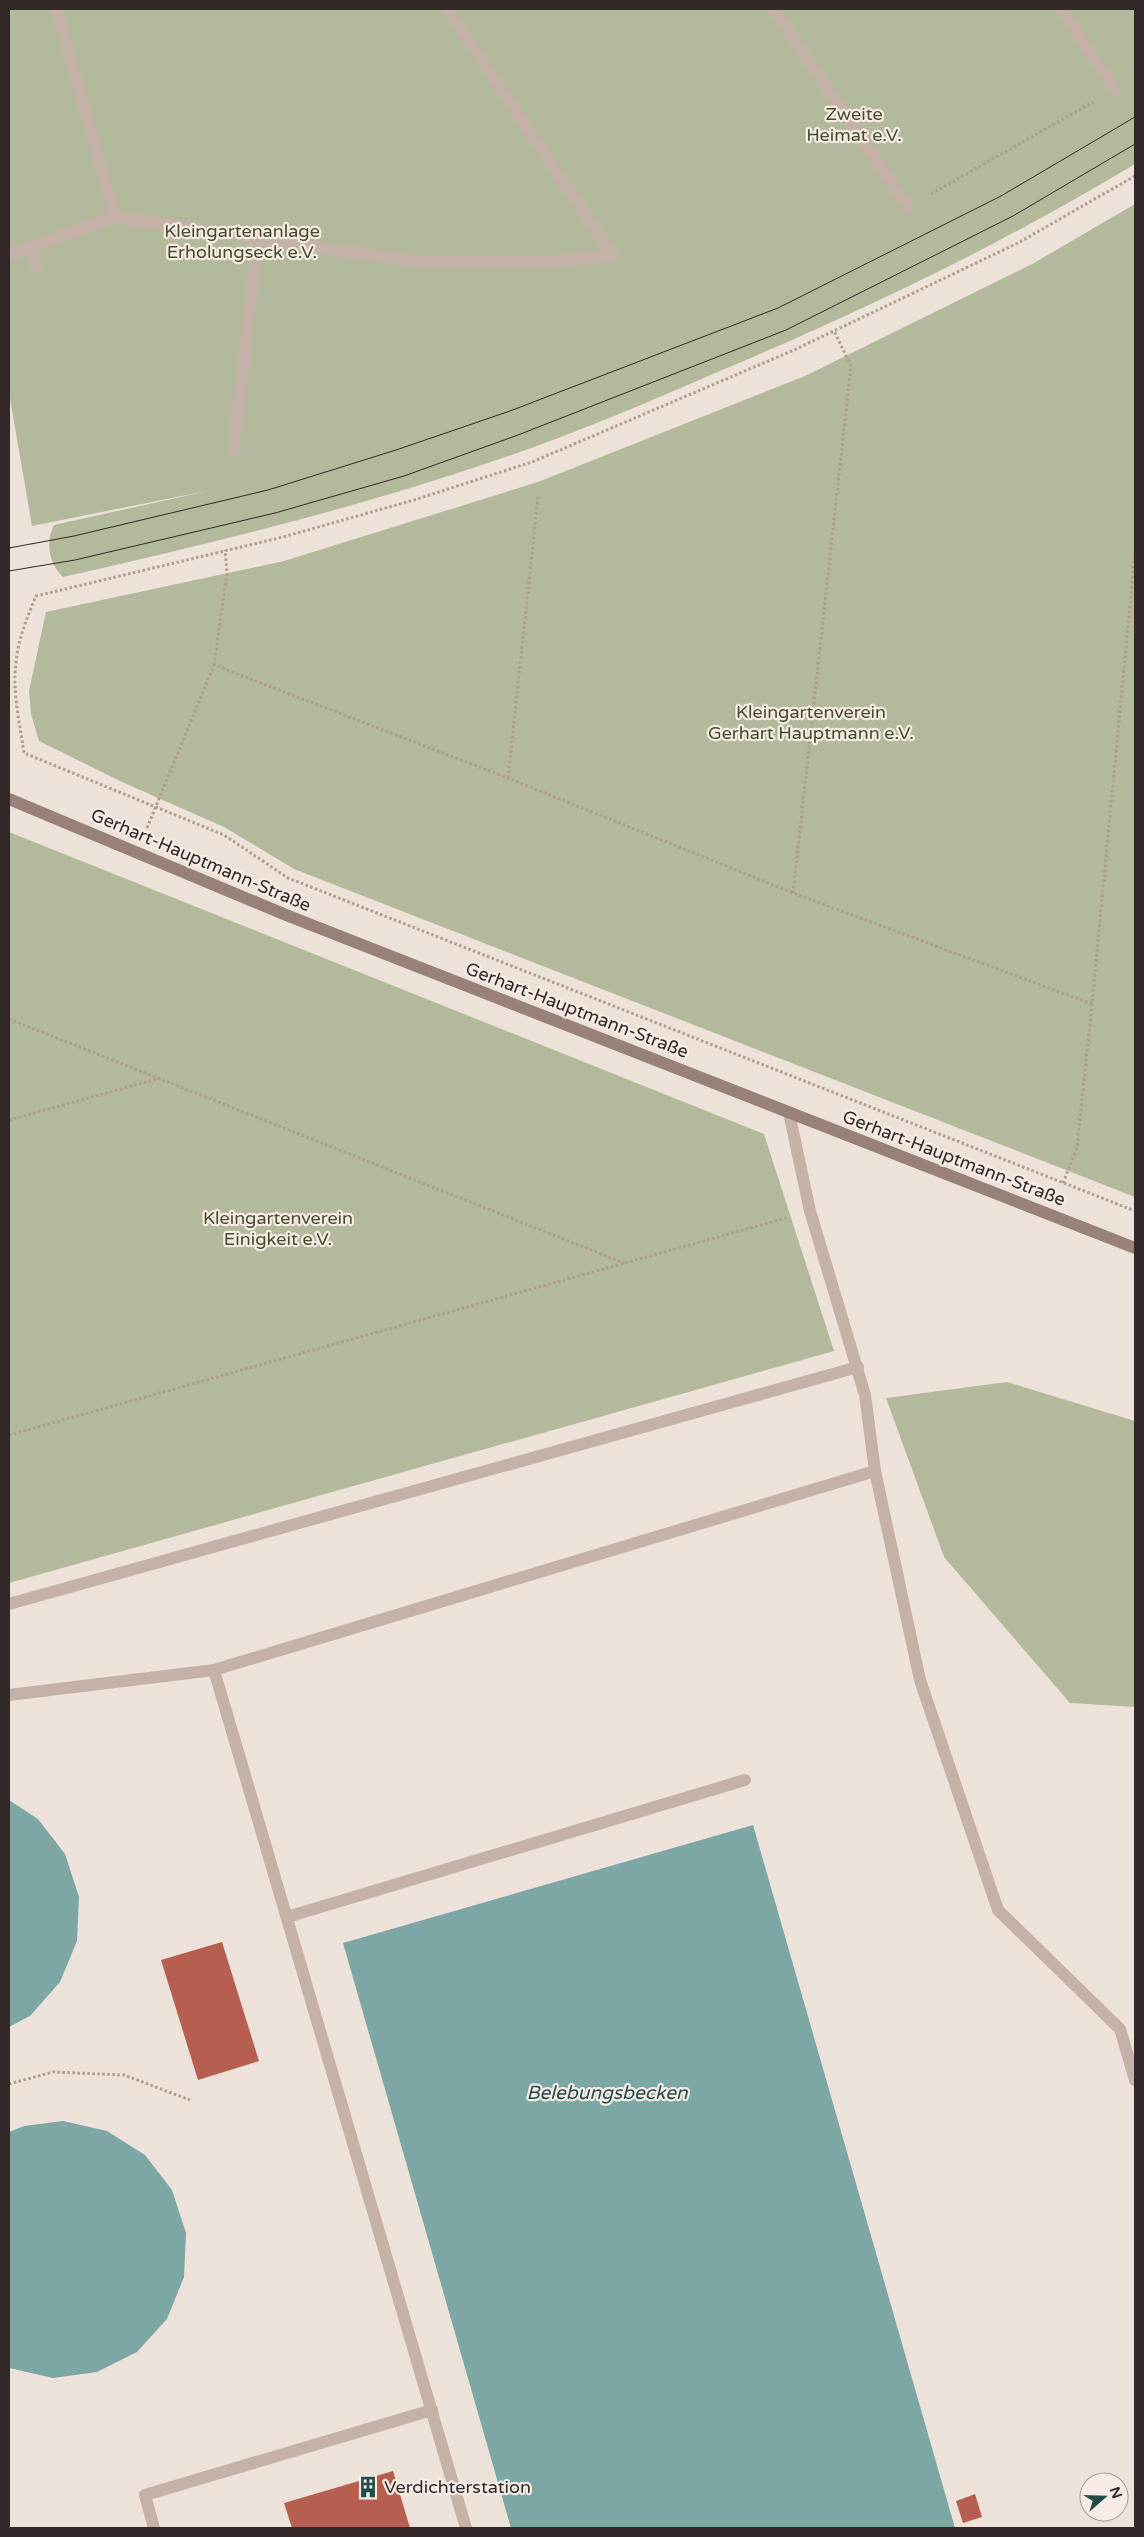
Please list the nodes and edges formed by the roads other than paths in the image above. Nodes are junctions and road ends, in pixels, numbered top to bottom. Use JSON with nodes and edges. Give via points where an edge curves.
{"nodes":[{"id":1,"x":56,"y":9,"type":"edge"},
{"id":2,"x":447,"y":9,"type":"edge"},
{"id":3,"x":773,"y":9,"type":"edge"},
{"id":4,"x":1060,"y":9,"type":"edge"},
{"id":5,"x":1115,"y":90,"type":"road end"},
{"id":6,"x":908,"y":207,"type":"road end"},
{"id":7,"x":115,"y":217,"type":"junction"},
{"id":8,"x":258,"y":238,"type":"junction"},
{"id":9,"x":30,"y":248,"type":"junction"},
{"id":10,"x":9,"y":255,"type":"edge"},
{"id":11,"x":36,"y":267,"type":"dead end"},
{"id":12,"x":233,"y":451,"type":"dead end"},
{"id":13,"x":9,"y":799,"type":"edge"},
{"id":14,"x":789,"y":1113,"type":"junction"},
{"id":15,"x":1135,"y":1248,"type":"edge"},
{"id":16,"x":858,"y":1367,"type":"junction"},
{"id":17,"x":875,"y":1471,"type":"junction"},
{"id":18,"x":9,"y":1604,"type":"edge"},
{"id":19,"x":214,"y":1670,"type":"junction"},
{"id":20,"x":9,"y":1695,"type":"edge"},
{"id":21,"x":744,"y":1780,"type":"dead end"},
{"id":22,"x":286,"y":1917,"type":"junction"},
{"id":23,"x":1135,"y":2080,"type":"edge"},
{"id":24,"x":432,"y":2410,"type":"junction"},
{"id":25,"x":154,"y":2528,"type":"edge"},
{"id":26,"x":466,"y":2528,"type":"edge"}],
"edges":[{"from":1,"to":7,"type":"lane"},
{"from":2,"to":8,"type":"lane","via":[[613,256],[544,262],[419,262]]},
{"from":3,"to":6,"type":"lane"},
{"from":4,"to":5,"type":"lane"},
{"from":7,"to":8,"type":"lane"},
{"from":7,"to":9,"type":"lane"},
{"from":8,"to":12,"type":"lane"},
{"from":9,"to":10,"type":"lane"},
{"from":9,"to":11,"type":"lane"},
{"from":13,"to":14,"type":"street","name":"Gerhart-Hauptmann-Straße","via":[[286,915]]},
{"from":14,"to":15,"type":"street","name":"Gerhart-Hauptmann-Straße"},
{"from":14,"to":16,"type":"lane","via":[[810,1211]]},
{"from":16,"to":17,"type":"lane"},
{"from":16,"to":18,"type":"lane"},
{"from":17,"to":19,"type":"lane"},
{"from":17,"to":23,"type":"lane","via":[[920,1680],[998,1910],[1120,2029]]},
{"from":19,"to":20,"type":"lane"},
{"from":19,"to":22,"type":"lane"},
{"from":21,"to":22,"type":"lane"},
{"from":22,"to":24,"type":"lane"},
{"from":24,"to":25,"type":"lane","via":[[145,2495]]},
{"from":24,"to":26,"type":"lane"}]}
